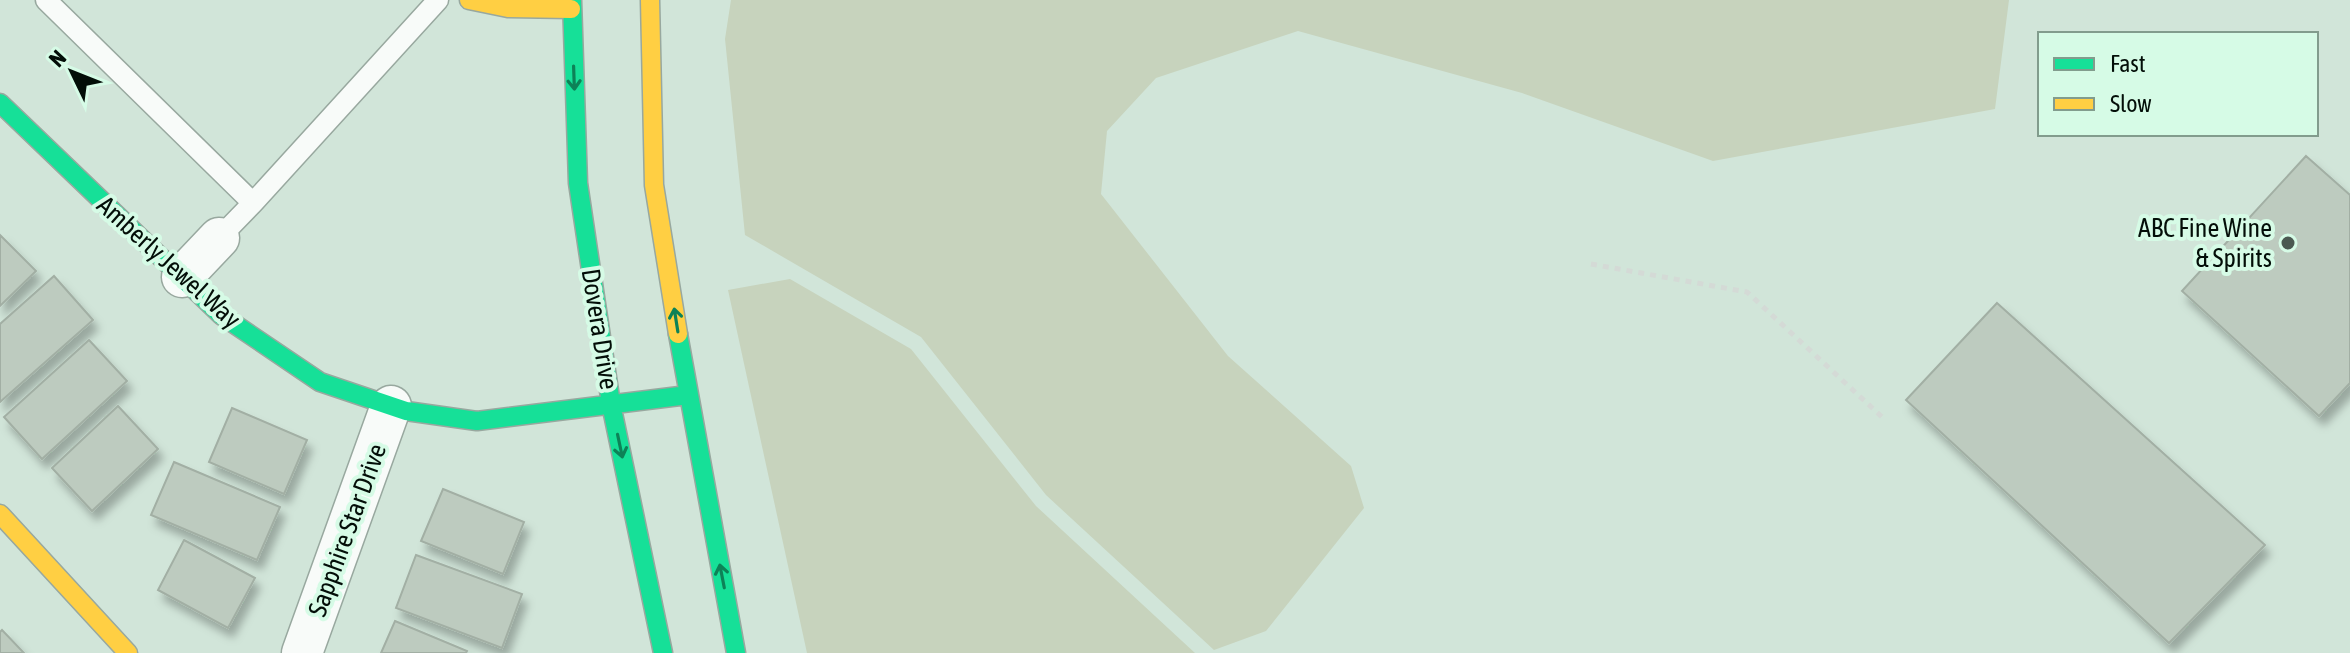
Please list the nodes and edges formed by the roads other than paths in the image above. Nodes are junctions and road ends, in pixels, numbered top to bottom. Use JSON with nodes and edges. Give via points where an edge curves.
{"nodes":[{"id":1,"x":46,"y":0,"type":"edge"},
{"id":2,"x":438,"y":0,"type":"edge"},
{"id":3,"x":469,"y":0,"type":"edge"},
{"id":4,"x":650,"y":0,"type":"edge"},
{"id":5,"x":571,"y":4,"type":"edge"},
{"id":6,"x":0,"y":103,"type":"edge"},
{"id":7,"x":253,"y":203,"type":"junction"},
{"id":8,"x":219,"y":238,"type":"joint"},
{"id":9,"x":182,"y":277,"type":"junction"},
{"id":10,"x":688,"y":395,"type":"junction"},
{"id":11,"x":611,"y":404,"type":"junction"},
{"id":12,"x":391,"y":406,"type":"junction"},
{"id":13,"x":0,"y":514,"type":"edge"},
{"id":14,"x":128,"y":653,"type":"edge"},
{"id":15,"x":302,"y":653,"type":"edge"},
{"id":16,"x":663,"y":653,"type":"edge"},
{"id":17,"x":736,"y":653,"type":"edge"}],
"edges":[{"from":1,"to":7,"type":"lane"},
{"from":2,"to":7,"type":"lane"},
{"from":3,"to":5,"type":"street","via":[[508,8]]},
{"from":10,"to":4,"type":"street","one_way":true,"via":[[654,185]]},
{"from":5,"to":11,"type":"street","name":"Dovera Drive","one_way":true,"via":[[578,183]]},
{"from":6,"to":9,"type":"street","name":"Amberly Jewel Way"},
{"from":7,"to":8,"type":"lane"},
{"from":8,"to":9,"type":"street"},
{"from":9,"to":12,"type":"street","name":"Amberly Jewel Way","via":[[221,315],[320,382]]},
{"from":10,"to":11,"type":"street","name":"Amberly Jewel Way"},
{"from":17,"to":10,"type":"street","one_way":true},
{"from":11,"to":12,"type":"street","name":"Amberly Jewel Way","via":[[477,421]]},
{"from":11,"to":16,"type":"street","name":"Dovera Drive","one_way":true},
{"from":12,"to":15,"type":"street","name":"Sapphire Star Drive"},
{"from":13,"to":14,"type":"street"}]}
